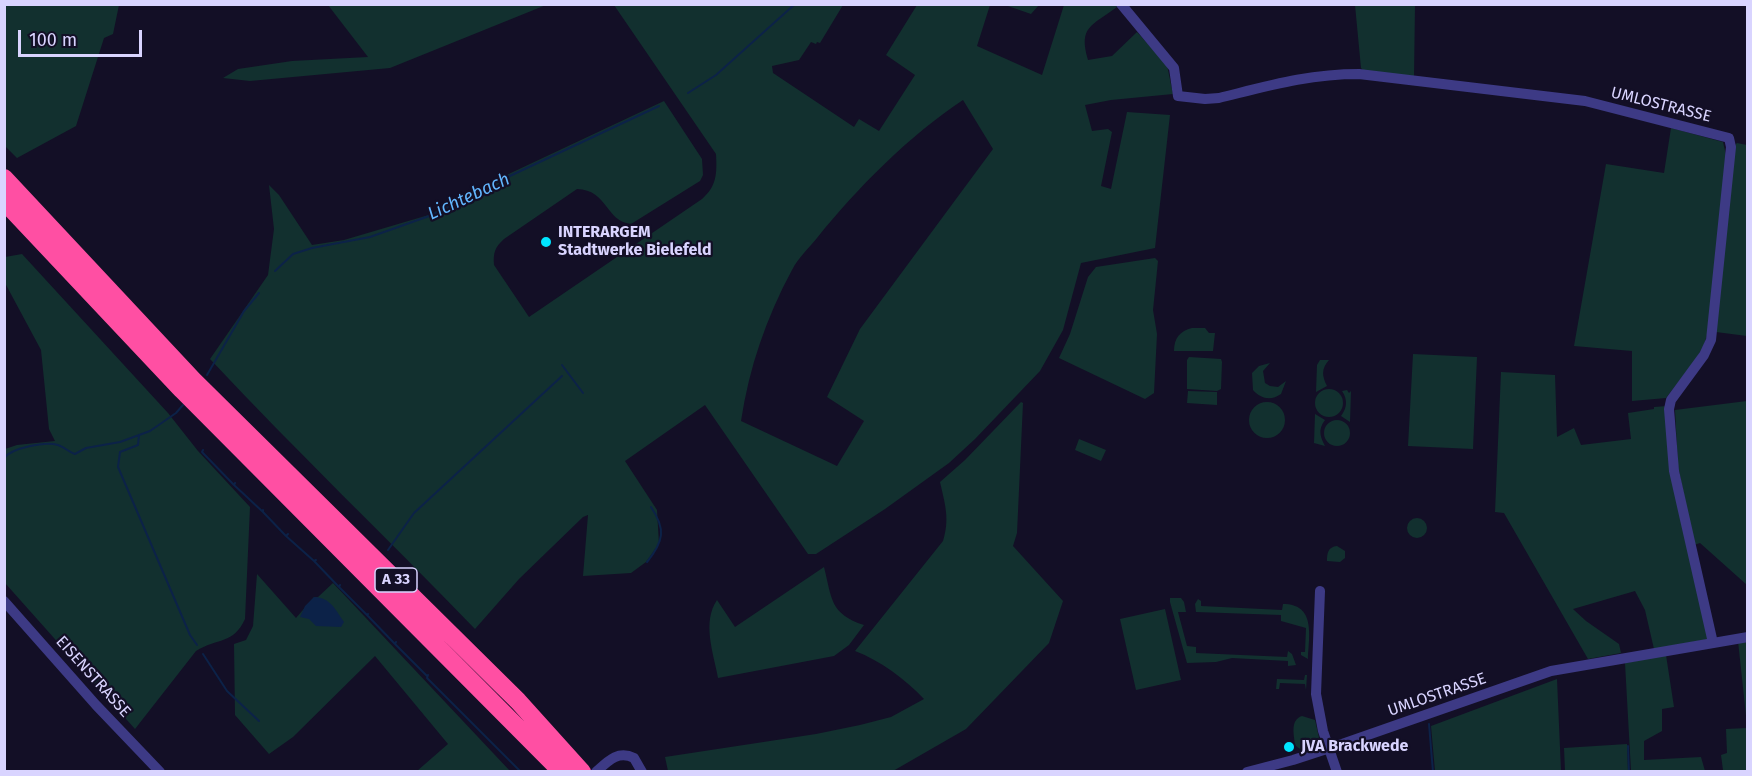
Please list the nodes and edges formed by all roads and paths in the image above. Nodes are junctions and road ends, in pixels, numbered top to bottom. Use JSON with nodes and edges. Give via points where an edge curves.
{"nodes":[{"id":1,"x":1121,"y":4,"type":"edge"},
{"id":2,"x":4,"y":178,"type":"edge"},
{"id":3,"x":4,"y":201,"type":"edge"},
{"id":4,"x":194,"y":391,"type":"junction"},
{"id":5,"x":1320,"y":591,"type":"dead end"},
{"id":6,"x":4,"y":601,"type":"edge"},
{"id":7,"x":1748,"y":637,"type":"edge"},
{"id":8,"x":1713,"y":642,"type":"junction"},
{"id":9,"x":1329,"y":748,"type":"junction"},
{"id":10,"x":160,"y":771,"type":"edge"},
{"id":11,"x":562,"y":771,"type":"edge"},
{"id":12,"x":582,"y":771,"type":"edge"},
{"id":13,"x":596,"y":771,"type":"edge"},
{"id":14,"x":642,"y":771,"type":"edge"},
{"id":15,"x":1247,"y":771,"type":"edge"},
{"id":16,"x":1337,"y":771,"type":"edge"}],
"edges":[{"from":1,"to":8,"type":"street","name":"UMLOSTRASSE","via":[[1173,68],[1178,96],[1219,98],[1301,77],[1359,74],[1585,100],[1729,138],[1711,340],[1669,409],[1674,471]]},
{"from":2,"to":4,"type":"highway","number":"A 33"},
{"from":3,"to":4,"type":"highway","number":"A 33"},
{"from":4,"to":11,"type":"highway","number":"A 33"},
{"from":4,"to":12,"type":"highway","number":"A 33","via":[[518,701]]},
{"from":5,"to":9,"type":"street","via":[[1316,694]]},
{"from":6,"to":10,"type":"street","name":"EISENSTRASSE"},
{"from":7,"to":8,"type":"street","name":"UMLOSTRASSE"},
{"from":8,"to":9,"type":"street","name":"UMLOSTRASSE","via":[[1551,671]]},
{"from":9,"to":15,"type":"street","name":"UMLOSTRASSE"},
{"from":9,"to":16,"type":"street"},
{"from":13,"to":14,"type":"street","via":[[615,756],[628,755]]}]}
